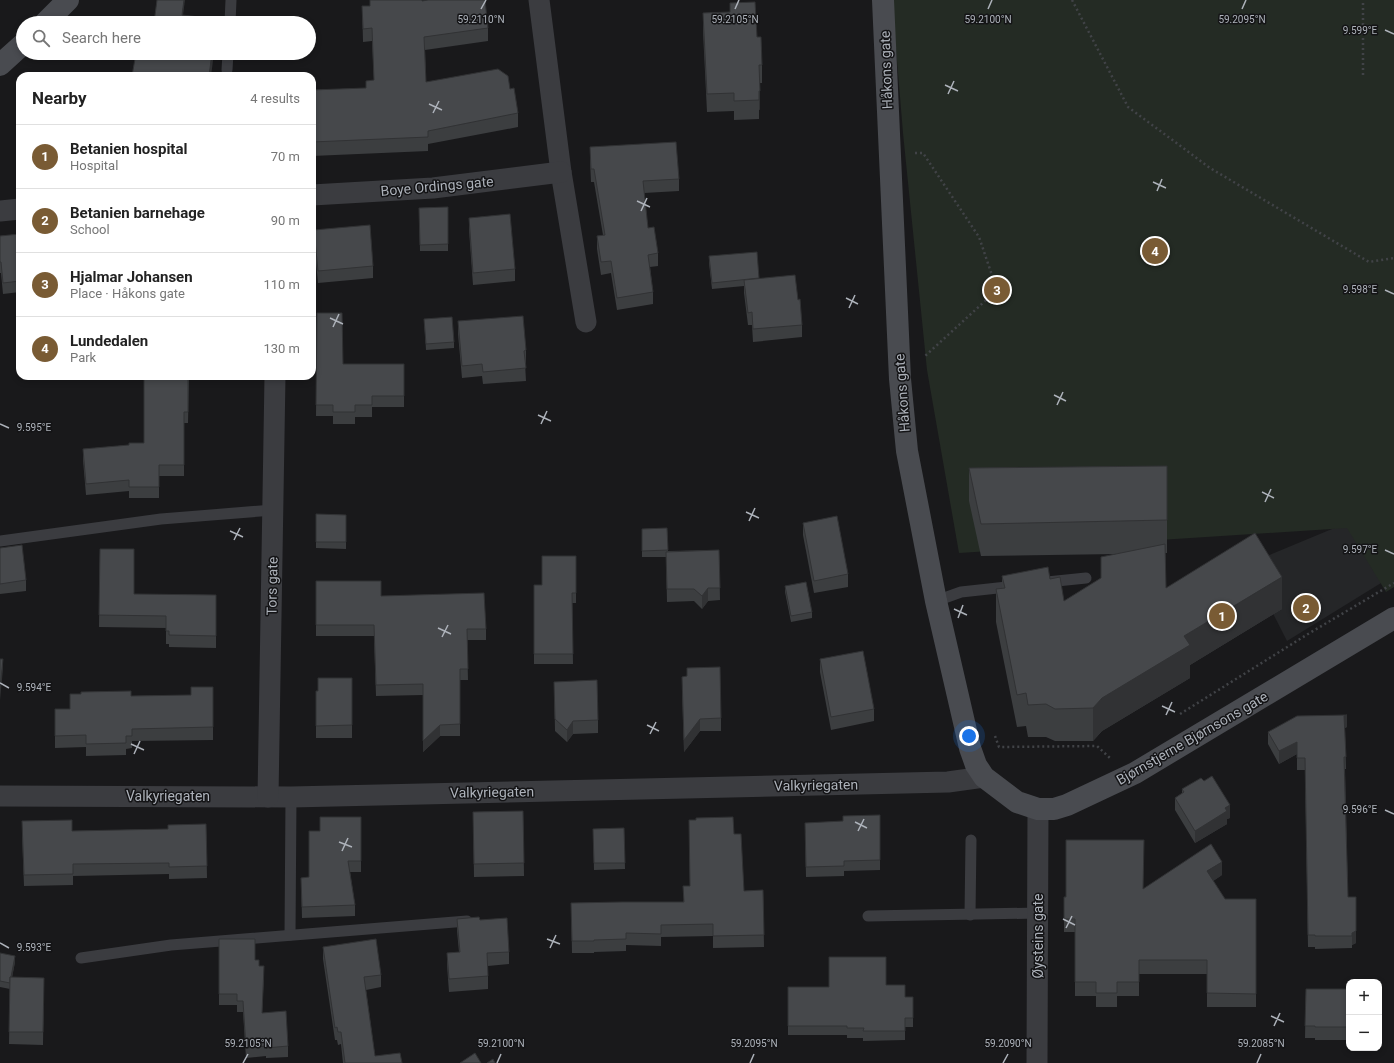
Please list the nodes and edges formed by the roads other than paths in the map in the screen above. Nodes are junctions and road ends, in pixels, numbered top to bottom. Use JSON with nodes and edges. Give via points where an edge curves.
{"nodes":[{"id":1,"x":68,"y":0,"type":"edge"},
{"id":2,"x":231,"y":0,"type":"edge"},
{"id":3,"x":539,"y":0,"type":"edge"},
{"id":4,"x":883,"y":0,"type":"edge"},
{"id":5,"x":52,"y":16,"type":"edge"},
{"id":6,"x":230,"y":16,"type":"edge"},
{"id":7,"x":16,"y":50,"type":"edge"},
{"id":8,"x":228,"y":60,"type":"edge"},
{"id":9,"x":0,"y":65,"type":"edge"},
{"id":10,"x":227,"y":70,"type":"dead end"},
{"id":11,"x":561,"y":172,"type":"junction"},
{"id":12,"x":316,"y":195,"type":"edge"},
{"id":13,"x":16,"y":209,"type":"edge"},
{"id":14,"x":0,"y":211,"type":"edge"},
{"id":15,"x":586,"y":322,"type":"dead end"},
{"id":16,"x":275,"y":380,"type":"edge"},
{"id":17,"x":273,"y":510,"type":"junction"},
{"id":18,"x":0,"y":542,"type":"edge"},
{"id":19,"x":1086,"y":578,"type":"dead end"},
{"id":20,"x":1039,"y":583,"type":"edge"},
{"id":21,"x":1024,"y":585,"type":"edge"},
{"id":22,"x":936,"y":601,"type":"junction"},
{"id":23,"x":1394,"y":618,"type":"edge"},
{"id":24,"x":984,"y":777,"type":"junction"},
{"id":25,"x":0,"y":796,"type":"edge"},
{"id":26,"x":268,"y":797,"type":"junction"},
{"id":27,"x":291,"y":797,"type":"junction"},
{"id":28,"x":1038,"y":809,"type":"junction"},
{"id":29,"x":971,"y":840,"type":"dead end"},
{"id":30,"x":1038,"y":913,"type":"junction"},
{"id":31,"x":970,"y":914,"type":"junction"},
{"id":32,"x":868,"y":916,"type":"dead end"},
{"id":33,"x":467,"y":921,"type":"edge"},
{"id":34,"x":290,"y":935,"type":"junction"},
{"id":35,"x":81,"y":958,"type":"dead end"},
{"id":36,"x":1037,"y":1063,"type":"edge"}],
"edges":[{"from":1,"to":5,"type":"street"},
{"from":2,"to":6,"type":"lane"},
{"from":3,"to":11,"type":"street"},
{"from":4,"to":22,"type":"street","name":"Håkons gate","via":[[900,379],[906,451]]},
{"from":7,"to":9,"type":"street"},
{"from":8,"to":10,"type":"lane"},
{"from":11,"to":12,"type":"street","name":"Boye Ordings gate","via":[[433,188]]},
{"from":11,"to":15,"type":"street"},
{"from":13,"to":14,"type":"street"},
{"from":16,"to":17,"type":"street","name":"Tors gate"},
{"from":17,"to":18,"type":"lane","via":[[161,519]]},
{"from":17,"to":26,"type":"street","name":"Tors gate"},
{"from":19,"to":20,"type":"lane"},
{"from":21,"to":22,"type":"lane","via":[[961,592]]},
{"from":22,"to":24,"type":"street","name":"Håkons gate","via":[[970,748]]},
{"from":23,"to":28,"type":"street","name":"Bjørnstjerne Bjørnsons gate","via":[[1134,773],[1068,805],[1054,809]]},
{"from":24,"to":27,"type":"street","name":"Valkyriegaten","via":[[948,782]]},
{"from":24,"to":28,"type":"street","name":"Bjørnstjerne Bjørnsons gate","via":[[1017,802]]},
{"from":25,"to":26,"type":"street","name":"Valkyriegaten"},
{"from":26,"to":27,"type":"street","name":"Valkyriegaten"},
{"from":27,"to":34,"type":"lane"},
{"from":28,"to":30,"type":"street","name":"Øysteins gate"},
{"from":29,"to":31,"type":"lane"},
{"from":30,"to":31,"type":"lane"},
{"from":30,"to":36,"type":"street","name":"Øysteins gate"},
{"from":31,"to":32,"type":"lane"},
{"from":33,"to":34,"type":"lane"},
{"from":34,"to":35,"type":"lane","via":[[171,945]]}]}
